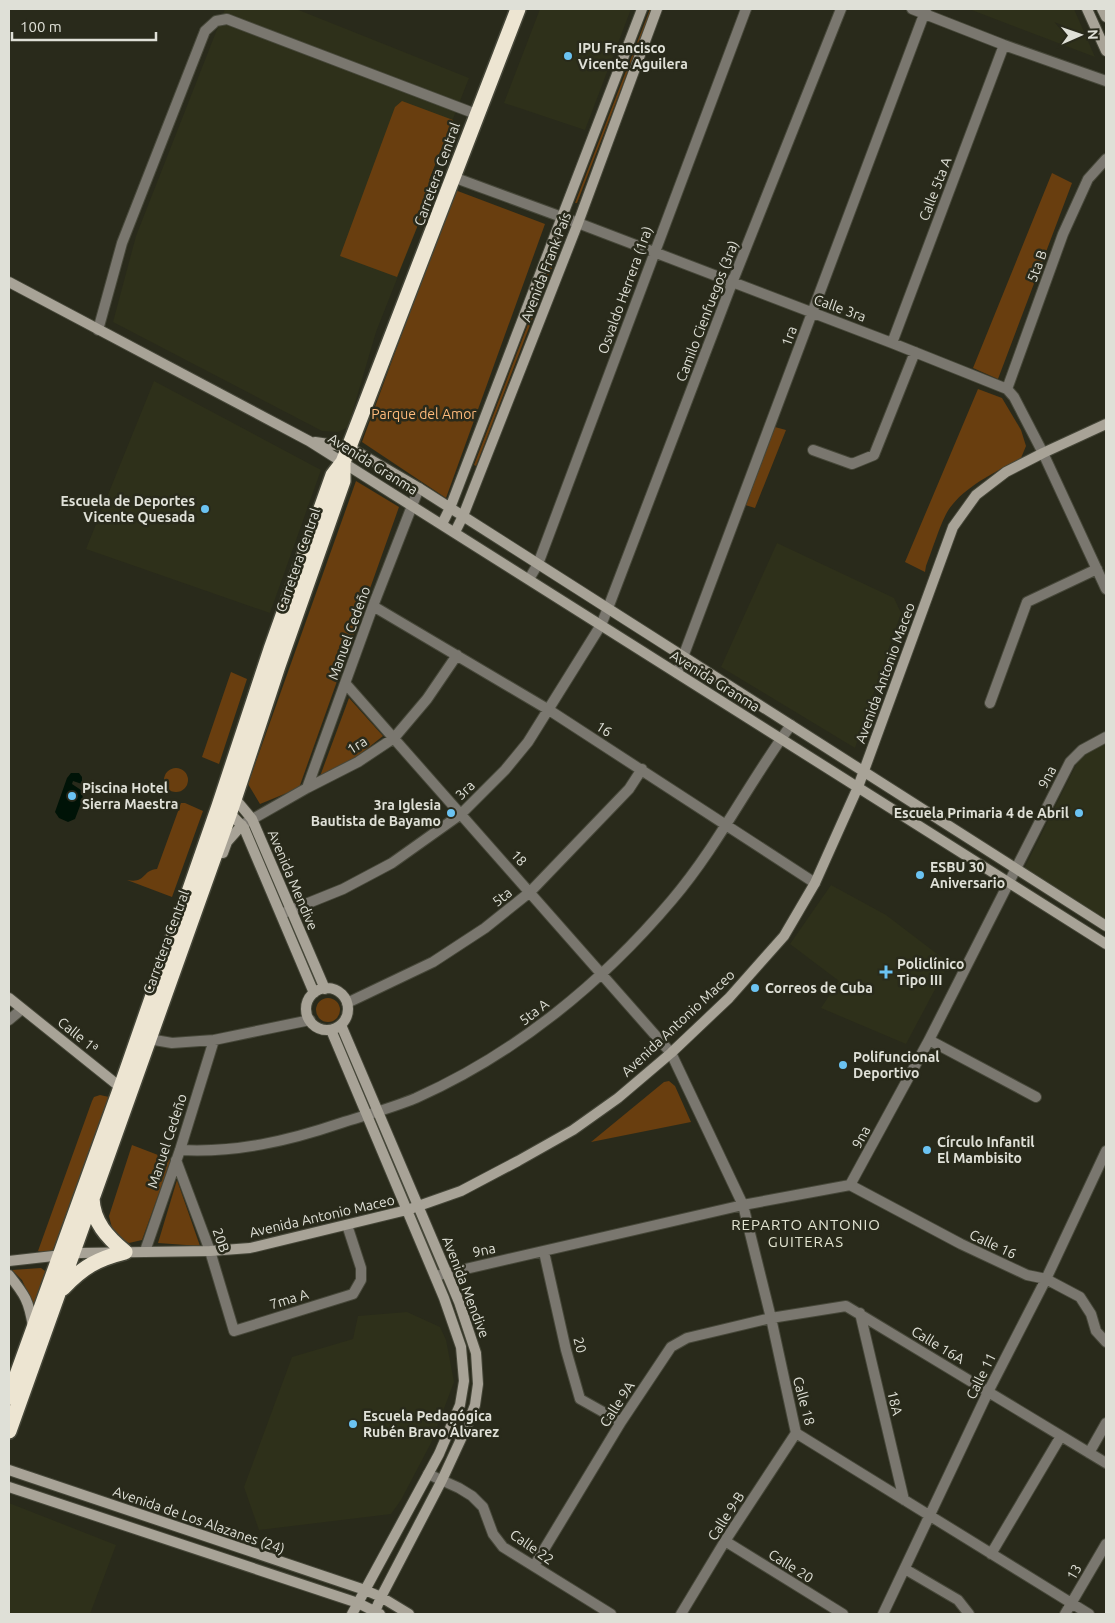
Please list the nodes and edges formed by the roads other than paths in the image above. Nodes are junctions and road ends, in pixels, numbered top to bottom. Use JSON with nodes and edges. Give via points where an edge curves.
{"nodes":[{"id":1,"x":518,"y":9,"type":"edge"},
{"id":2,"x":642,"y":9,"type":"edge"},
{"id":3,"x":657,"y":9,"type":"edge"},
{"id":4,"x":746,"y":9,"type":"edge"},
{"id":5,"x":841,"y":9,"type":"edge"},
{"id":6,"x":912,"y":9,"type":"edge"},
{"id":7,"x":1086,"y":9,"type":"edge"},
{"id":8,"x":1102,"y":9,"type":"edge"},
{"id":9,"x":925,"y":11,"type":"edge"},
{"id":10,"x":1106,"y":17,"type":"edge"},
{"id":11,"x":1004,"y":45,"type":"junction"},
{"id":12,"x":1106,"y":51,"type":"edge"},
{"id":13,"x":1106,"y":81,"type":"edge"},
{"id":14,"x":476,"y":114,"type":"junction"},
{"id":15,"x":1106,"y":159,"type":"edge"},
{"id":16,"x":453,"y":177,"type":"junction"},
{"id":17,"x":561,"y":217,"type":"junction"},
{"id":18,"x":578,"y":223,"type":"junction"},
{"id":19,"x":654,"y":252,"type":"junction"},
{"id":20,"x":9,"y":282,"type":"edge"},
{"id":21,"x":732,"y":283,"type":"junction"},
{"id":22,"x":813,"y":313,"type":"junction"},
{"id":23,"x":98,"y":330,"type":"junction"},
{"id":24,"x":892,"y":342,"type":"junction"},
{"id":25,"x":915,"y":352,"type":"junction"},
{"id":26,"x":1006,"y":389,"type":"junction"},
{"id":27,"x":1106,"y":424,"type":"edge"},
{"id":28,"x":309,"y":441,"type":"junction"},
{"id":29,"x":349,"y":447,"type":"junction"},
{"id":30,"x":813,"y":450,"type":"dead end"},
{"id":31,"x":1043,"y":453,"type":"junction"},
{"id":32,"x":343,"y":462,"type":"junction"},
{"id":33,"x":418,"y":488,"type":"junction"},
{"id":34,"x":412,"y":506,"type":"junction"},
{"id":35,"x":450,"y":508,"type":"junction"},
{"id":36,"x":463,"y":516,"type":"junction"},
{"id":37,"x":442,"y":524,"type":"junction"},
{"id":38,"x":454,"y":532,"type":"junction"},
{"id":39,"x":538,"y":564,"type":"junction"},
{"id":40,"x":1097,"y":569,"type":"junction"},
{"id":41,"x":529,"y":579,"type":"junction"},
{"id":42,"x":1106,"y":589,"type":"edge"},
{"id":43,"x":373,"y":606,"type":"junction"},
{"id":44,"x":608,"y":608,"type":"junction"},
{"id":45,"x":600,"y":624,"type":"junction"},
{"id":46,"x":457,"y":655,"type":"junction"},
{"id":47,"x":684,"y":657,"type":"junction"},
{"id":48,"x":677,"y":673,"type":"junction"},
{"id":49,"x":345,"y":683,"type":"junction"},
{"id":50,"x":990,"y":703,"type":"dead end"},
{"id":51,"x":549,"y":710,"type":"junction"},
{"id":52,"x":791,"y":725,"type":"junction"},
{"id":53,"x":394,"y":738,"type":"junction"},
{"id":54,"x":781,"y":738,"type":"junction"},
{"id":55,"x":1106,"y":738,"type":"edge"},
{"id":56,"x":642,"y":770,"type":"junction"},
{"id":57,"x":864,"y":771,"type":"junction"},
{"id":58,"x":858,"y":787,"type":"junction"},
{"id":59,"x":307,"y":788,"type":"junction"},
{"id":60,"x":230,"y":794,"type":"junction"},
{"id":61,"x":225,"y":809,"type":"junction"},
{"id":62,"x":461,"y":814,"type":"junction"},
{"id":63,"x":252,"y":819,"type":"junction"},
{"id":64,"x":242,"y":825,"type":"junction"},
{"id":65,"x":727,"y":825,"type":"junction"},
{"id":66,"x":1016,"y":868,"type":"junction"},
{"id":67,"x":815,"y":882,"type":"junction"},
{"id":68,"x":1008,"y":882,"type":"junction"},
{"id":69,"x":530,"y":892,"type":"junction"},
{"id":70,"x":291,"y":910,"type":"junction"},
{"id":71,"x":281,"y":914,"type":"junction"},
{"id":72,"x":1106,"y":926,"type":"edge"},
{"id":73,"x":187,"y":931,"type":"junction"},
{"id":74,"x":1106,"y":944,"type":"edge"},
{"id":75,"x":602,"y":974,"type":"junction"},
{"id":76,"x":326,"y":989,"type":"junction"},
{"id":77,"x":314,"y":993,"type":"junction"},
{"id":78,"x":9,"y":998,"type":"edge"},
{"id":79,"x":347,"y":1002,"type":"junction"},
{"id":80,"x":22,"y":1009,"type":"junction"},
{"id":81,"x":9,"y":1020,"type":"edge"},
{"id":82,"x":310,"y":1020,"type":"junction"},
{"id":83,"x":341,"y":1025,"type":"junction"},
{"id":84,"x":331,"y":1030,"type":"junction"},
{"id":85,"x":143,"y":1038,"type":"junction"},
{"id":86,"x":214,"y":1040,"type":"junction"},
{"id":87,"x":929,"y":1040,"type":"junction"},
{"id":88,"x":671,"y":1053,"type":"junction"},
{"id":89,"x":125,"y":1091,"type":"junction"},
{"id":90,"x":1036,"y":1097,"type":"dead end"},
{"id":91,"x":378,"y":1112,"type":"junction"},
{"id":92,"x":367,"y":1115,"type":"junction"},
{"id":93,"x":1106,"y":1152,"type":"edge"},
{"id":94,"x":178,"y":1155,"type":"junction"},
{"id":95,"x":850,"y":1185,"type":"junction"},
{"id":96,"x":92,"y":1196,"type":"junction"},
{"id":97,"x":743,"y":1205,"type":"junction"},
{"id":98,"x":419,"y":1206,"type":"junction"},
{"id":99,"x":407,"y":1210,"type":"junction"},
{"id":100,"x":347,"y":1225,"type":"junction"},
{"id":101,"x":145,"y":1251,"type":"junction"},
{"id":102,"x":210,"y":1251,"type":"junction"},
{"id":103,"x":125,"y":1252,"type":"junction"},
{"id":104,"x":544,"y":1252,"type":"junction"},
{"id":105,"x":66,"y":1255,"type":"junction"},
{"id":106,"x":9,"y":1261,"type":"edge"},
{"id":107,"x":447,"y":1272,"type":"junction"},
{"id":108,"x":9,"y":1275,"type":"edge"},
{"id":109,"x":434,"y":1276,"type":"junction"},
{"id":110,"x":1046,"y":1279,"type":"junction"},
{"id":111,"x":56,"y":1299,"type":"junction"},
{"id":112,"x":860,"y":1314,"type":"junction"},
{"id":113,"x":770,"y":1318,"type":"junction"},
{"id":114,"x":33,"y":1327,"type":"junction"},
{"id":115,"x":234,"y":1331,"type":"joint"},
{"id":116,"x":1106,"y":1342,"type":"edge"},
{"id":117,"x":988,"y":1392,"type":"junction"},
{"id":118,"x":9,"y":1397,"type":"edge"},
{"id":119,"x":621,"y":1422,"type":"junction"},
{"id":120,"x":1106,"y":1423,"type":"edge"},
{"id":121,"x":9,"y":1431,"type":"edge"},
{"id":122,"x":796,"y":1433,"type":"junction"},
{"id":123,"x":1061,"y":1436,"type":"junction"},
{"id":124,"x":1089,"y":1453,"type":"junction"},
{"id":125,"x":1106,"y":1463,"type":"edge"},
{"id":126,"x":9,"y":1470,"type":"edge"},
{"id":127,"x":428,"y":1474,"type":"junction"},
{"id":128,"x":442,"y":1480,"type":"junction"},
{"id":129,"x":9,"y":1486,"type":"edge"},
{"id":130,"x":904,"y":1500,"type":"junction"},
{"id":131,"x":930,"y":1516,"type":"junction"},
{"id":132,"x":725,"y":1541,"type":"junction"},
{"id":133,"x":1106,"y":1544,"type":"edge"},
{"id":134,"x":991,"y":1554,"type":"junction"},
{"id":135,"x":534,"y":1566,"type":"junction"},
{"id":136,"x":905,"y":1570,"type":"junction"},
{"id":137,"x":365,"y":1590,"type":"junction"},
{"id":138,"x":381,"y":1597,"type":"junction"},
{"id":139,"x":358,"y":1603,"type":"junction"},
{"id":140,"x":1072,"y":1604,"type":"junction"},
{"id":141,"x":377,"y":1613,"type":"edge"},
{"id":142,"x":352,"y":1614,"type":"edge"},
{"id":143,"x":409,"y":1614,"type":"edge"},
{"id":144,"x":611,"y":1614,"type":"edge"},
{"id":145,"x":681,"y":1614,"type":"edge"},
{"id":146,"x":843,"y":1614,"type":"edge"},
{"id":147,"x":883,"y":1614,"type":"edge"},
{"id":148,"x":969,"y":1614,"type":"edge"},
{"id":149,"x":1065,"y":1614,"type":"edge"},
{"id":150,"x":1089,"y":1614,"type":"edge"}],
"edges":[{"from":1,"to":14,"type":"highway","name":"Carretera Central"},
{"from":2,"to":17,"type":"main road","name":"Avenida Frank País"},
{"from":3,"to":18,"type":"main road","name":"Avenida Frank País"},
{"from":4,"to":19,"type":"street","name":"Osvaldo Herrera (1ra)"},
{"from":5,"to":21,"type":"street","name":"Camilo Cienfuegos (3ra)"},
{"from":6,"to":9,"type":"street"},
{"from":7,"to":12,"type":"main road"},
{"from":8,"to":10,"type":"main road"},
{"from":9,"to":11,"type":"street"},
{"from":9,"to":22,"type":"street","name":"1ra"},
{"from":11,"to":13,"type":"street"},
{"from":11,"to":24,"type":"street","name":"Calle 5ta A"},
{"from":14,"to":16,"type":"highway","name":"Carretera Central"},
{"from":14,"to":23,"type":"street","via":[[227,19],[216,21],[205,31],[122,243]]},
{"from":15,"to":26,"type":"street","name":"5ta B","via":[[1088,179],[1062,234]]},
{"from":16,"to":17,"type":"street","name":"Calle 3ra"},
{"from":16,"to":29,"type":"highway","name":"Carretera Central"},
{"from":17,"to":18,"type":"street","name":"Calle 3ra"},
{"from":17,"to":35,"type":"main road","name":"Avenida Frank País"},
{"from":18,"to":19,"type":"street","name":"Calle 3ra"},
{"from":18,"to":36,"type":"main road","name":"Avenida Frank País"},
{"from":19,"to":21,"type":"street","name":"Calle 3ra"},
{"from":19,"to":39,"type":"street","name":"Osvaldo Herrera (1ra)"},
{"from":20,"to":23,"type":"main road","name":"Avenida Granma"},
{"from":21,"to":22,"type":"street","name":"Calle 3ra"},
{"from":21,"to":44,"type":"street","name":"Camilo Cienfuegos (3ra)"},
{"from":22,"to":24,"type":"street","name":"Calle 3ra"},
{"from":22,"to":47,"type":"street","name":"1ra"},
{"from":23,"to":28,"type":"main road","name":"Avenida Granma"},
{"from":24,"to":25,"type":"street","name":"Calle 3ra"},
{"from":25,"to":26,"type":"street","name":"Calle 3ra"},
{"from":25,"to":30,"type":"street","via":[[874,455],[852,464]]},
{"from":26,"to":31,"type":"street","via":[[1014,397]]},
{"from":27,"to":31,"type":"main road","name":"Avenida Antonio Maceo"},
{"from":28,"to":29,"type":"main road","name":"Avenida Granma"},
{"from":28,"to":32,"type":"main road","name":"Avenida Granma"},
{"from":29,"to":32,"type":"highway","name":"Carretera Central"},
{"from":29,"to":33,"type":"main road","name":"Avenida Granma"},
{"from":31,"to":40,"type":"street"},
{"from":31,"to":57,"type":"main road","name":"Avenida Antonio Maceo","via":[[1006,472],[976,495],[953,527]]},
{"from":32,"to":34,"type":"main road","name":"Avenida Granma"},
{"from":32,"to":60,"type":"highway","name":"Carretera Central","via":[[333,475],[272,649]]},
{"from":33,"to":34,"type":"street","name":"Manuel Cedeño"},
{"from":33,"to":35,"type":"main road","name":"Avenida Granma"},
{"from":34,"to":37,"type":"main road","name":"Avenida Granma"},
{"from":34,"to":43,"type":"street","name":"Manuel Cedeño"},
{"from":35,"to":36,"type":"main road","name":"Avenida Granma"},
{"from":35,"to":37,"type":"main road","name":"Avenida Frank País"},
{"from":36,"to":38,"type":"main road","name":"Avenida Frank País"},
{"from":36,"to":39,"type":"main road","name":"Avenida Granma"},
{"from":37,"to":38,"type":"main road","name":"Avenida Granma"},
{"from":38,"to":41,"type":"main road","name":"Avenida Granma"},
{"from":39,"to":41,"type":"street","name":"Osvaldo Herrera (1ra)"},
{"from":39,"to":44,"type":"main road","name":"Avenida Granma"},
{"from":40,"to":42,"type":"street"},
{"from":40,"to":50,"type":"street","via":[[1027,602]]},
{"from":41,"to":45,"type":"main road","name":"Avenida Granma"},
{"from":43,"to":46,"type":"street","name":"16"},
{"from":43,"to":49,"type":"street","name":"Manuel Cedeño"},
{"from":44,"to":45,"type":"street","name":"Camilo Cienfuegos (3ra)"},
{"from":44,"to":47,"type":"main road","name":"Avenida Granma"},
{"from":45,"to":48,"type":"main road","name":"Avenida Granma"},
{"from":45,"to":51,"type":"street","name":"3ra"},
{"from":46,"to":51,"type":"street","name":"16"},
{"from":46,"to":53,"type":"street","name":"1ra","via":[[427,699]]},
{"from":47,"to":48,"type":"street","name":"1ra"},
{"from":47,"to":52,"type":"main road","name":"Avenida Granma"},
{"from":48,"to":54,"type":"main road","name":"Avenida Granma"},
{"from":49,"to":53,"type":"street","name":"18"},
{"from":49,"to":59,"type":"street","name":"Manuel Cedeño"},
{"from":51,"to":56,"type":"street","name":"16"},
{"from":51,"to":62,"type":"street","name":"3ra","via":[[528,742]]},
{"from":52,"to":54,"type":"street","name":"5ta A"},
{"from":52,"to":57,"type":"main road","name":"Avenida Granma"},
{"from":53,"to":59,"type":"street","name":"1ra","via":[[358,762]]},
{"from":53,"to":62,"type":"street","name":"18"},
{"from":54,"to":58,"type":"main road","name":"Avenida Granma"},
{"from":54,"to":65,"type":"street","name":"5ta A"},
{"from":55,"to":66,"type":"street","name":"9na","via":[[1082,750],[1070,762]]},
{"from":56,"to":65,"type":"street","name":"16"},
{"from":56,"to":69,"type":"street","name":"5ta","via":[[629,789]]},
{"from":57,"to":58,"type":"main road","name":"Avenida Antonio Maceo"},
{"from":57,"to":66,"type":"main road","name":"Avenida Granma"},
{"from":58,"to":67,"type":"main road","name":"Avenida Antonio Maceo"},
{"from":58,"to":68,"type":"main road","name":"Avenida Granma"},
{"from":59,"to":63,"type":"street","name":"1ra"},
{"from":60,"to":61,"type":"highway","name":"Carretera Central"},
{"from":60,"to":63,"type":"main road","name":"Avenida Mendive"},
{"from":61,"to":64,"type":"main road","name":"Avenida Mendive"},
{"from":61,"to":73,"type":"highway","name":"Carretera Central"},
{"from":61,"to":85,"type":"highway","name":"Carretera Central"},
{"from":62,"to":69,"type":"street","name":"18"},
{"from":62,"to":70,"type":"street","name":"3ra","via":[[392,863],[343,889]]},
{"from":63,"to":64,"type":"street","name":"1ra"},
{"from":63,"to":70,"type":"main road","name":"Avenida Mendive"},
{"from":64,"to":71,"type":"main road","name":"Avenida Mendive"},
{"from":64,"to":73,"type":"main road","via":[[227,842],[204,902]]},
{"from":65,"to":67,"type":"street","name":"16"},
{"from":65,"to":75,"type":"street","name":"5ta A","via":[[672,900]]},
{"from":66,"to":68,"type":"street","name":"9na"},
{"from":66,"to":72,"type":"main road","name":"Avenida Granma"},
{"from":67,"to":88,"type":"main road","name":"Avenida Antonio Maceo","via":[[784,936],[729,998]]},
{"from":68,"to":74,"type":"main road","name":"Avenida Granma"},
{"from":68,"to":87,"type":"street","name":"9na"},
{"from":69,"to":75,"type":"street","name":"18"},
{"from":69,"to":79,"type":"street","name":"5ta","via":[[485,928],[433,962]]},
{"from":70,"to":71,"type":"street","name":"3ra"},
{"from":70,"to":76,"type":"main road","name":"Avenida Mendive"},
{"from":71,"to":77,"type":"main road","name":"Avenida Mendive"},
{"from":73,"to":85,"type":"highway","name":"Carretera Central"},
{"from":75,"to":88,"type":"street","name":"18"},
{"from":75,"to":91,"type":"street","name":"5ta A","via":[[546,1021],[500,1053],[430,1091]]},
{"from":76,"to":77,"type":"main road"},
{"from":76,"to":79,"type":"main road","via":[[339,992]]},
{"from":77,"to":82,"type":"main road","via":[[308,1003]]},
{"from":78,"to":80,"type":"main road","name":"Calle 1ª"},
{"from":79,"to":83,"type":"main road","via":[[348,1012]]},
{"from":80,"to":81,"type":"street"},
{"from":80,"to":89,"type":"main road","name":"Calle 1ª"},
{"from":82,"to":84,"type":"main road","via":[[321,1029]]},
{"from":82,"to":86,"type":"street"},
{"from":83,"to":84,"type":"main road"},
{"from":83,"to":91,"type":"main road","name":"Avenida Mendive"},
{"from":84,"to":92,"type":"main road","name":"Avenida Mendive"},
{"from":85,"to":86,"type":"street","via":[[172,1042]]},
{"from":85,"to":89,"type":"highway","name":"Carretera Central"},
{"from":86,"to":94,"type":"street","name":"Manuel Cedeño"},
{"from":87,"to":90,"type":"street"},
{"from":87,"to":95,"type":"street","name":"9na"},
{"from":88,"to":97,"type":"street","name":"Calle 18"},
{"from":88,"to":98,"type":"main road","name":"Avenida Antonio Maceo","via":[[618,1098],[573,1130],[461,1191]]},
{"from":89,"to":96,"type":"highway","name":"Carretera Central"},
{"from":89,"to":105,"type":"highway","name":"Carretera Central"},
{"from":91,"to":92,"type":"street","name":"5ta A"},
{"from":91,"to":98,"type":"main road","name":"Avenida Mendive"},
{"from":92,"to":94,"type":"street","name":"5ta A","via":[[273,1143]]},
{"from":92,"to":99,"type":"main road","name":"Avenida Mendive"},
{"from":93,"to":110,"type":"street","name":"Calle 11"},
{"from":94,"to":101,"type":"street","name":"Manuel Cedeño"},
{"from":94,"to":102,"type":"street","name":"20B"},
{"from":95,"to":97,"type":"street","name":"9na"},
{"from":95,"to":110,"type":"street","name":"Calle 16","via":[[961,1244],[1027,1275]]},
{"from":96,"to":103,"type":"highway","via":[[94,1214],[102,1230]]},
{"from":96,"to":105,"type":"highway","name":"Carretera Central"},
{"from":97,"to":104,"type":"street","name":"9na"},
{"from":97,"to":113,"type":"street","name":"Calle 18"},
{"from":98,"to":99,"type":"main road","name":"Avenida Antonio Maceo"},
{"from":98,"to":107,"type":"main road","name":"Avenida Mendive"},
{"from":99,"to":100,"type":"main road","name":"Avenida Antonio Maceo"},
{"from":99,"to":109,"type":"main road","name":"Avenida Mendive"},
{"from":100,"to":102,"type":"main road","name":"Avenida Antonio Maceo","via":[[250,1248]]},
{"from":100,"to":115,"type":"street","name":"7ma A","via":[[361,1268],[361,1280],[353,1294]]},
{"from":101,"to":102,"type":"main road","name":"Avenida Antonio Maceo"},
{"from":101,"to":103,"type":"main road","name":"Avenida Antonio Maceo"},
{"from":102,"to":115,"type":"street","name":"20B"},
{"from":103,"to":105,"type":"main road","name":"Avenida Antonio Maceo"},
{"from":103,"to":111,"type":"highway","via":[[89,1265],[69,1282]]},
{"from":104,"to":107,"type":"street","name":"9na"},
{"from":104,"to":119,"type":"street","name":"20","via":[[580,1399]]},
{"from":105,"to":106,"type":"main road","name":"Avenida Antonio Maceo"},
{"from":105,"to":111,"type":"highway","name":"Carretera Central"},
{"from":105,"to":114,"type":"highway","name":"Carretera Central"},
{"from":107,"to":109,"type":"street","name":"9na"},
{"from":107,"to":128,"type":"main road","name":"Avenida Mendive","via":[[476,1353],[478,1384],[475,1405]]},
{"from":108,"to":114,"type":"main road","via":[[24,1294]]},
{"from":109,"to":127,"type":"main road","name":"Avenida Mendive","via":[[461,1347],[464,1381],[460,1405]]},
{"from":110,"to":116,"type":"street","name":"Calle 16","via":[[1080,1297],[1092,1314],[1096,1331]]},
{"from":110,"to":117,"type":"street","name":"Calle 11"},
{"from":111,"to":121,"type":"highway","name":"Carretera Central"},
{"from":112,"to":113,"type":"street","name":"Calle 16A","via":[[846,1306]]},
{"from":112,"to":117,"type":"street","name":"Calle 16A"},
{"from":112,"to":130,"type":"street","name":"18A"},
{"from":113,"to":119,"type":"street","name":"Calle 9A","via":[[687,1338],[671,1347]]},
{"from":113,"to":122,"type":"street","name":"Calle 18"},
{"from":114,"to":118,"type":"highway","name":"Carretera Central"},
{"from":117,"to":123,"type":"street","name":"Calle 16A"},
{"from":117,"to":131,"type":"street","name":"Calle 11"},
{"from":119,"to":135,"type":"street","name":"Calle 9A"},
{"from":120,"to":124,"type":"street"},
{"from":122,"to":130,"type":"street","name":"Calle 18"},
{"from":122,"to":132,"type":"street","name":"Calle 9-B"},
{"from":123,"to":124,"type":"street","name":"Calle 16A"},
{"from":123,"to":134,"type":"street"},
{"from":124,"to":125,"type":"street","name":"Calle 16A"},
{"from":126,"to":137,"type":"main road","name":"Avenida de Los Alazanes (24)"},
{"from":127,"to":128,"type":"street","name":"Calle 22"},
{"from":127,"to":137,"type":"main road","name":"Avenida Mendive"},
{"from":128,"to":135,"type":"street","name":"Calle 22","via":[[472,1496],[484,1508],[493,1534],[503,1547]]},
{"from":128,"to":138,"type":"main road","name":"Avenida Mendive"},
{"from":129,"to":139,"type":"main road","name":"Avenida de Los Alazanes (24)"},
{"from":130,"to":131,"type":"street","name":"Calle 18"},
{"from":131,"to":134,"type":"street","name":"Calle 18"},
{"from":131,"to":136,"type":"street","name":"Calle 11"},
{"from":132,"to":145,"type":"street","name":"Calle 9-B"},
{"from":132,"to":146,"type":"street","name":"Calle 20"},
{"from":133,"to":140,"type":"street","name":"13"},
{"from":134,"to":140,"type":"street","name":"Calle 18"},
{"from":135,"to":144,"type":"street","name":"Calle 22"},
{"from":136,"to":147,"type":"street","name":"Calle 11"},
{"from":136,"to":148,"type":"street","via":[[958,1600]]},
{"from":137,"to":138,"type":"main road","name":"Avenida de Los Alazanes (24)"},
{"from":137,"to":139,"type":"main road","name":"Avenida Mendive"},
{"from":138,"to":141,"type":"main road","name":"Avenida Mendive"},
{"from":138,"to":143,"type":"main road","name":"Avenida de Los Alazanes (24)"},
{"from":139,"to":141,"type":"main road","name":"Avenida de Los Alazanes (24)"},
{"from":139,"to":142,"type":"main road","name":"Avenida Mendive"},
{"from":140,"to":149,"type":"street","name":"13"},
{"from":140,"to":150,"type":"street","name":"Calle 18"}]}
